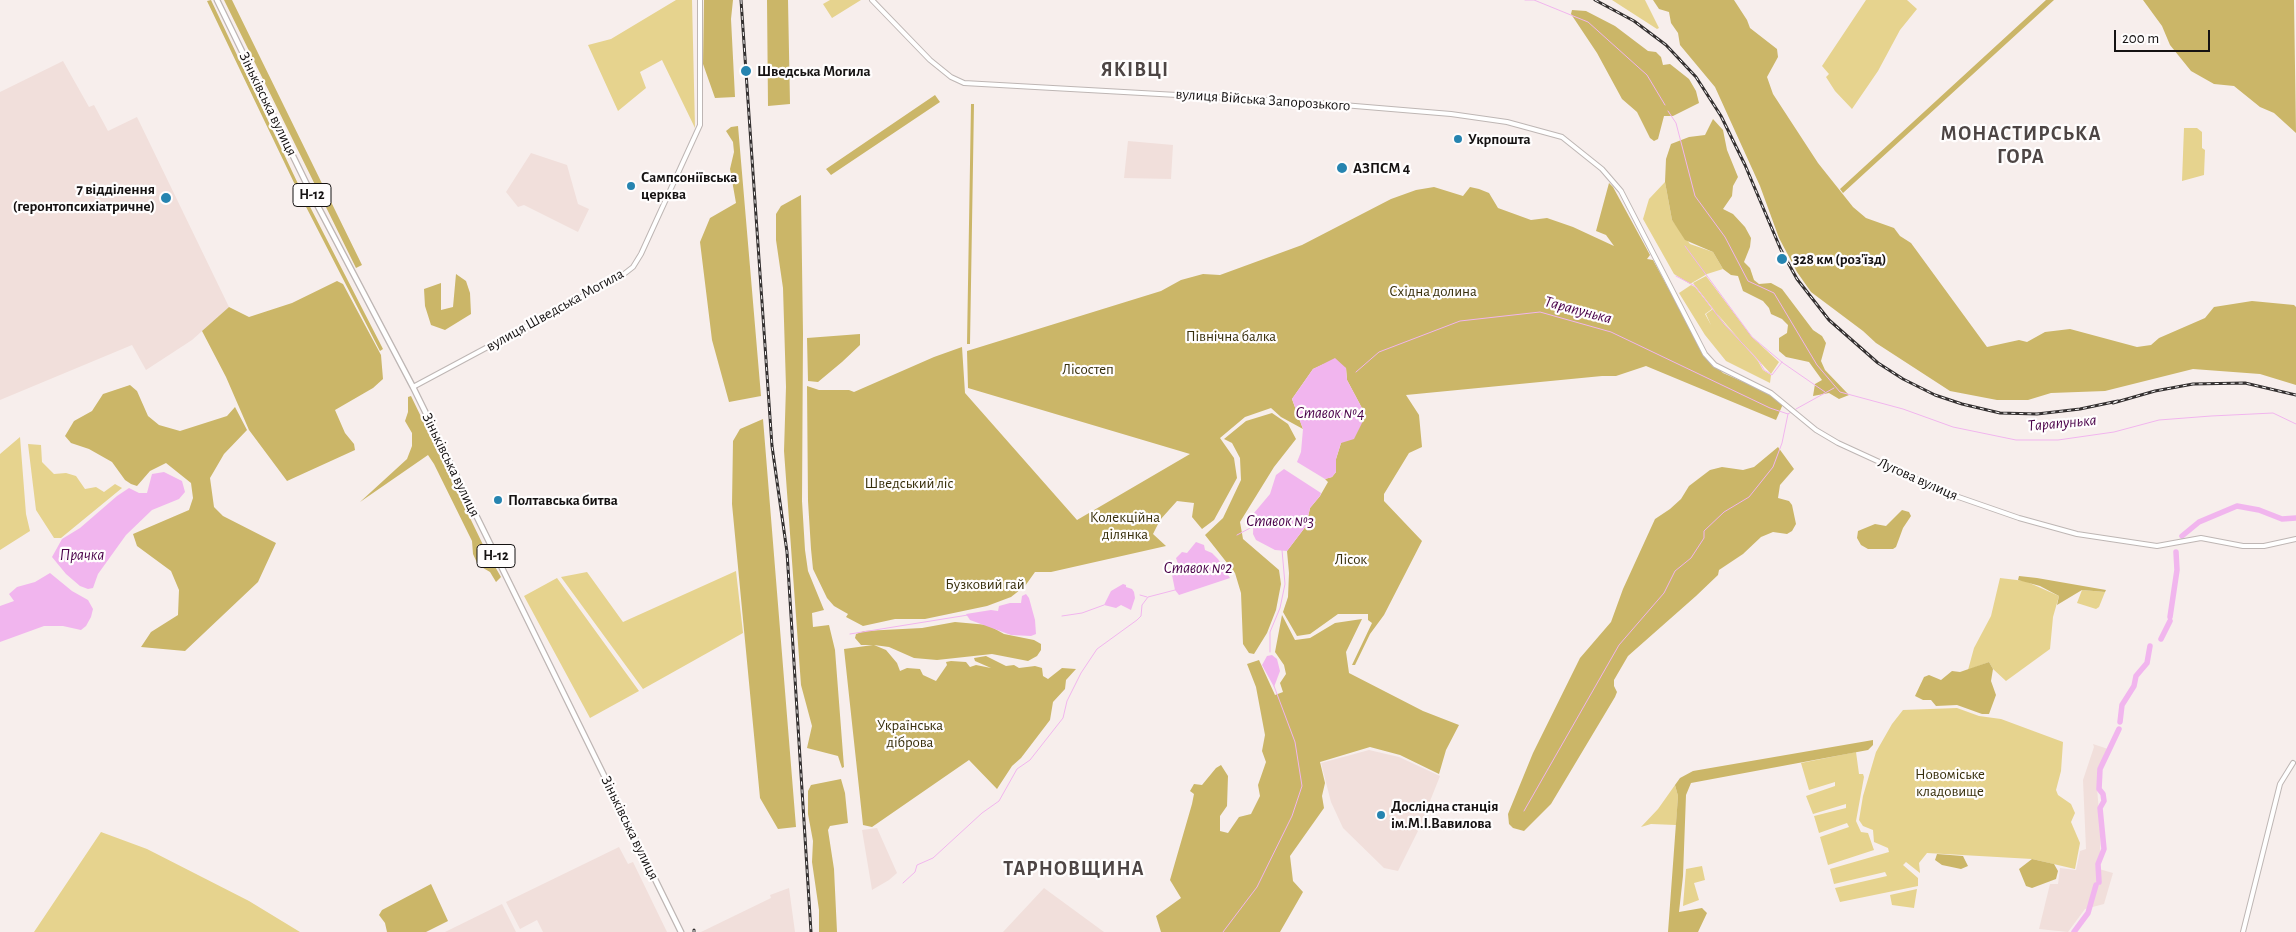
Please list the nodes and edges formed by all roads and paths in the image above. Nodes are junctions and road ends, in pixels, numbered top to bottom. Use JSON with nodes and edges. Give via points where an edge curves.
{"nodes":[{"id":1,"x":217,"y":0,"type":"edge"},
{"id":2,"x":700,"y":0,"type":"edge"},
{"id":3,"x":872,"y":0,"type":"edge"},
{"id":4,"x":1640,"y":228,"type":"joint"},
{"id":5,"x":413,"y":387,"type":"junction"},
{"id":6,"x":2296,"y":539,"type":"edge"},
{"id":7,"x":2293,"y":764,"type":"dead end"},
{"id":8,"x":681,"y":932,"type":"edge"},
{"id":9,"x":2243,"y":932,"type":"edge"}],
"edges":[{"from":1,"to":5,"type":"main road","name":"Зіньківська вулиця","number":"Н-12","via":[[312,195]]},
{"from":2,"to":5,"type":"street","name":"вулиця Шведська Могила","via":[[700,125],[633,267]]},
{"from":3,"to":4,"type":"street","name":"вулиця Війська Запорозького","via":[[930,60],[964,83],[1309,102],[1451,114],[1507,122],[1562,137],[1611,178]]},
{"from":4,"to":6,"type":"street","name":"Лугова вулиця","via":[[1705,354],[1715,366],[1771,393],[1816,430],[1838,443],[1955,496],[2077,534],[2157,546],[2201,538],[2243,546],[2264,546]]},
{"from":5,"to":8,"type":"main road","name":"Зіньківська вулиця","number":"Н-12"},
{"from":7,"to":9,"type":"street","via":[[2280,784]]}]}
